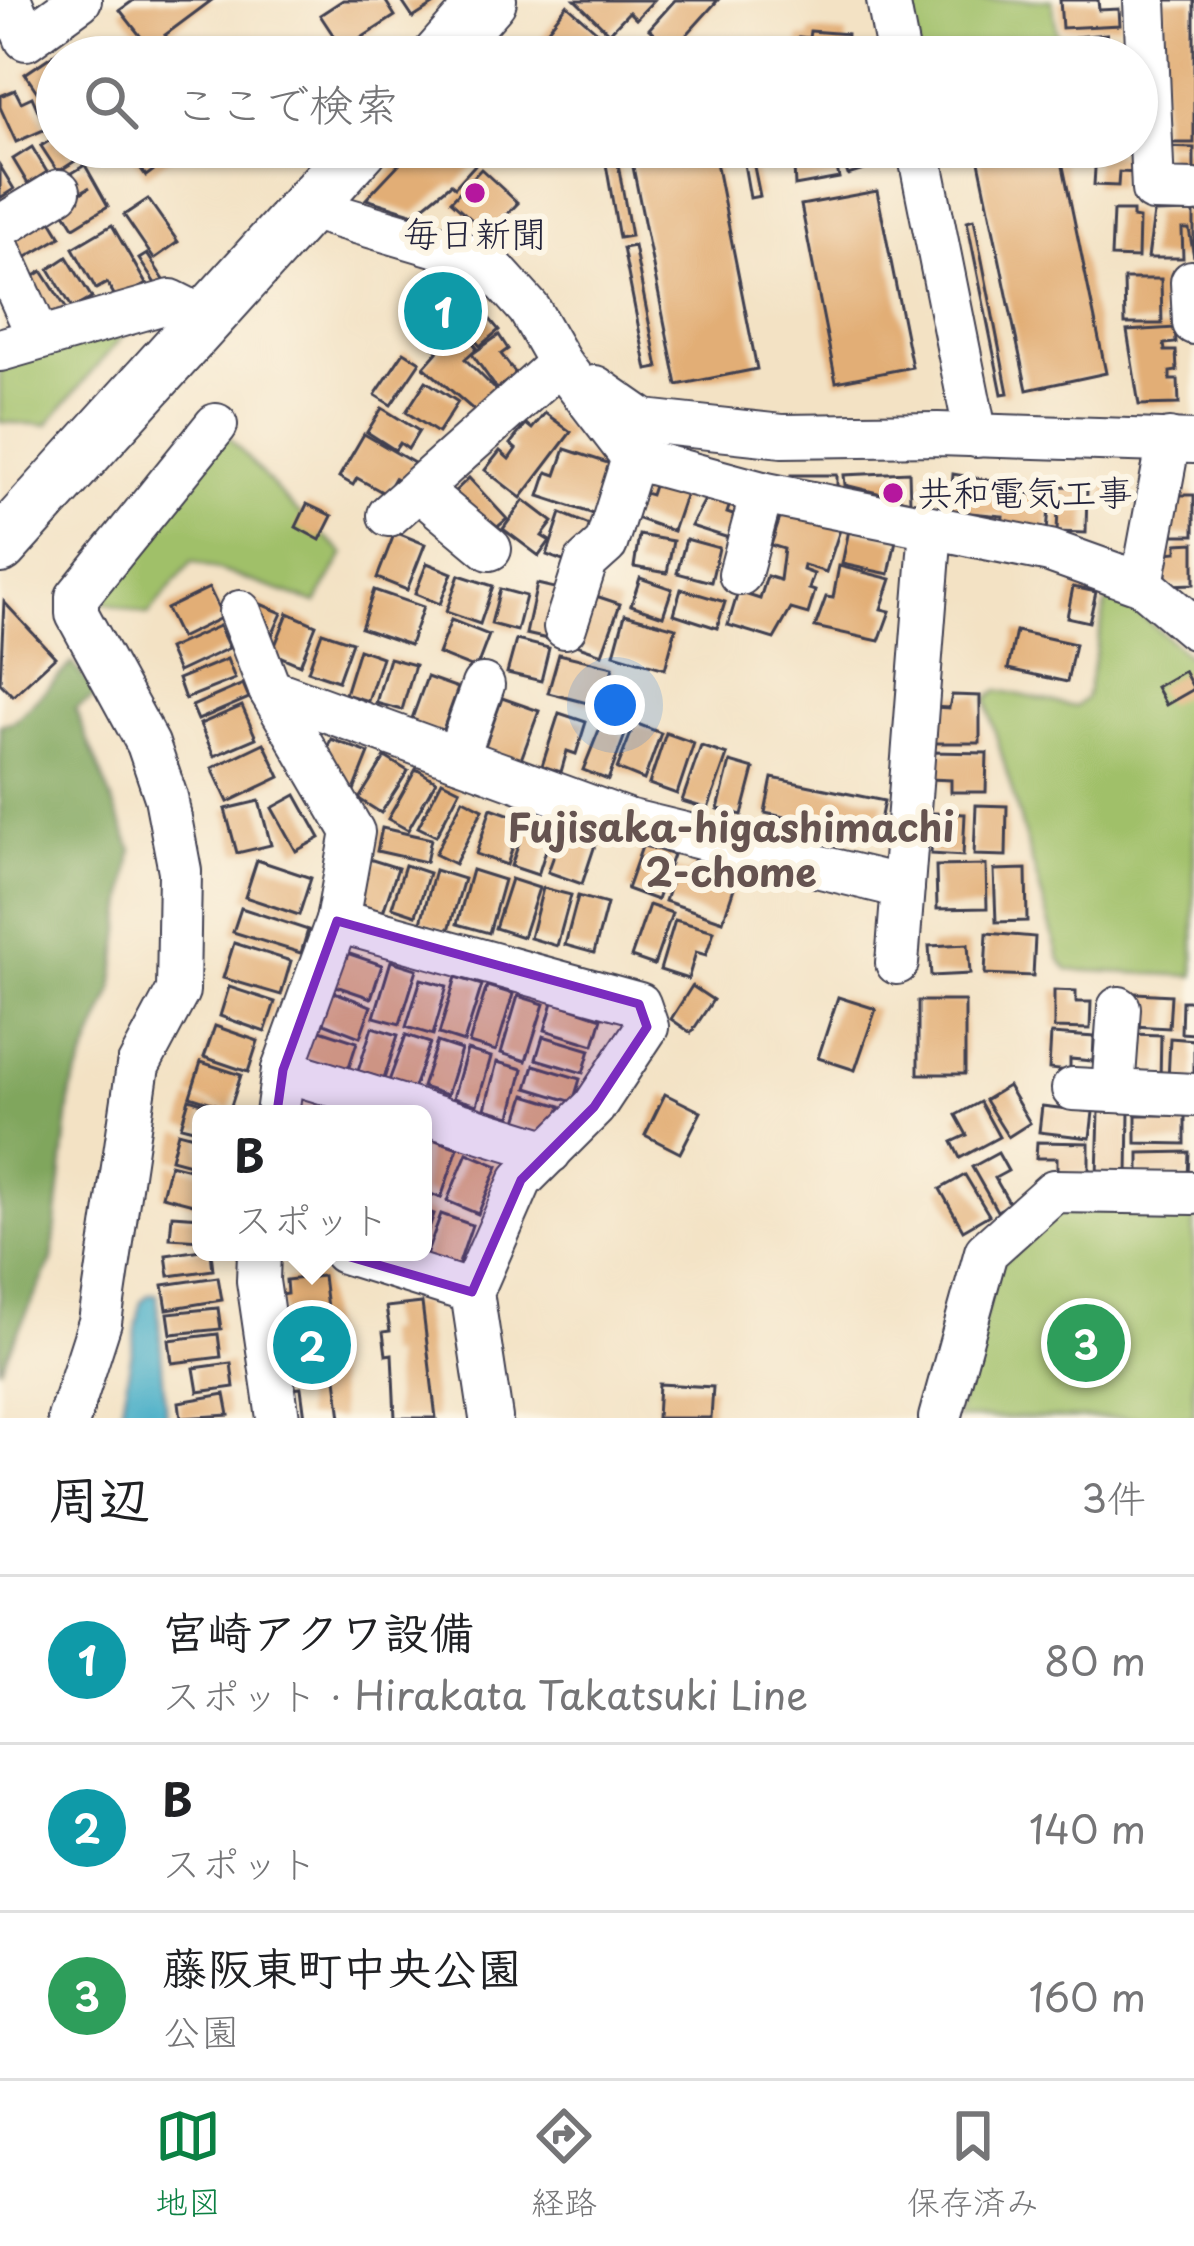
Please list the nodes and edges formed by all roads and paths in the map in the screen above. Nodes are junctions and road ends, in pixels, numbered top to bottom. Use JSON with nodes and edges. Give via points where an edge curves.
{"nodes":[{"id":1,"x":10,"y":0,"type":"edge"},
{"id":2,"x":80,"y":0,"type":"edge"},
{"id":3,"x":489,"y":0,"type":"edge"},
{"id":4,"x":888,"y":0,"type":"edge"},
{"id":5,"x":1145,"y":0,"type":"edge"},
{"id":6,"x":458,"y":36,"type":"edge"},
{"id":7,"x":895,"y":36,"type":"edge"},
{"id":8,"x":1147,"y":36,"type":"edge"},
{"id":9,"x":344,"y":168,"type":"edge"},
{"id":10,"x":922,"y":168,"type":"edge"},
{"id":11,"x":1152,"y":168,"type":"edge"},
{"id":12,"x":58,"y":191,"type":"dead end"},
{"id":13,"x":1194,"y":191,"type":"edge"},
{"id":14,"x":309,"y":208,"type":"junction"},
{"id":15,"x":0,"y":227,"type":"edge"},
{"id":16,"x":0,"y":252,"type":"edge"},
{"id":17,"x":207,"y":319,"type":"junction"},
{"id":18,"x":20,"y":344,"type":"edge"},
{"id":19,"x":560,"y":363,"type":"junction"},
{"id":20,"x":216,"y":425,"type":"dead end"},
{"id":21,"x":976,"y":436,"type":"junction"},
{"id":22,"x":638,"y":440,"type":"junction"},
{"id":23,"x":1182,"y":441,"type":"edge"},
{"id":24,"x":762,"y":493,"type":"junction"},
{"id":25,"x":931,"y":528,"type":"junction"},
{"id":26,"x":0,"y":546,"type":"edge"},
{"id":27,"x":490,"y":550,"type":"dead end"},
{"id":28,"x":740,"y":574,"type":"dead end"},
{"id":29,"x":1175,"y":604,"type":"edge"},
{"id":30,"x":240,"y":612,"type":"dead end"},
{"id":31,"x":565,"y":627,"type":"dead end"},
{"id":32,"x":483,"y":685,"type":"dead end"},
{"id":33,"x":270,"y":690,"type":"junction"},
{"id":34,"x":458,"y":758,"type":"junction"},
{"id":35,"x":903,"y":887,"type":"junction"},
{"id":36,"x":337,"y":921,"type":"junction"},
{"id":37,"x":897,"y":963,"type":"dead end"},
{"id":38,"x":1119,"y":1008,"type":"dead end"},
{"id":39,"x":283,"y":1070,"type":"junction"},
{"id":40,"x":1194,"y":1095,"type":"edge"},
{"id":41,"x":278,"y":1105,"type":"edge"},
{"id":42,"x":397,"y":1105,"type":"edge"},
{"id":43,"x":432,"y":1116,"type":"edge"},
{"id":44,"x":550,"y":1152,"type":"junction"},
{"id":45,"x":1194,"y":1193,"type":"edge"},
{"id":46,"x":259,"y":1261,"type":"edge"},
{"id":47,"x":373,"y":1261,"type":"edge"},
{"id":48,"x":472,"y":1292,"type":"junction"},
{"id":49,"x":69,"y":1418,"type":"edge"},
{"id":50,"x":278,"y":1418,"type":"edge"},
{"id":51,"x":491,"y":1418,"type":"edge"},
{"id":52,"x":940,"y":1418,"type":"edge"}],
"edges":[{"from":1,"to":2,"type":"street","via":[[26,39]]},
{"from":3,"to":6,"type":"main road"},
{"from":4,"to":7,"type":"street"},
{"from":5,"to":8,"type":"street"},
{"from":9,"to":14,"type":"main road"},
{"from":10,"to":21,"type":"street"},
{"from":11,"to":13,"type":"street","via":[[1153,190]]},
{"from":12,"to":15,"type":"street"},
{"from":14,"to":17,"type":"main road"},
{"from":14,"to":19,"type":"street","via":[[485,260],[529,308]]},
{"from":16,"to":18,"type":"street"},
{"from":17,"to":18,"type":"street","via":[[171,301]]},
{"from":17,"to":26,"type":"main road"},
{"from":19,"to":22,"type":"street"},
{"from":19,"to":27,"type":"street","via":[[404,502]]},
{"from":20,"to":49,"type":"street","via":[[77,597],[83,627],[148,744],[180,871],[178,992],[137,1066],[100,1322]]},
{"from":21,"to":22,"type":"street"},
{"from":21,"to":23,"type":"street"},
{"from":22,"to":24,"type":"street"},
{"from":22,"to":31,"type":"street","via":[[606,544],[586,562]]},
{"from":23,"to":29,"type":"street"},
{"from":24,"to":25,"type":"street"},
{"from":24,"to":28,"type":"street"},
{"from":25,"to":29,"type":"street","via":[[1050,551]]},
{"from":25,"to":35,"type":"street"},
{"from":30,"to":33,"type":"street"},
{"from":32,"to":34,"type":"street"},
{"from":33,"to":34,"type":"street"},
{"from":33,"to":36,"type":"street","via":[[353,832]]},
{"from":34,"to":35,"type":"street","via":[[627,820]]},
{"from":35,"to":37,"type":"street"},
{"from":36,"to":39,"type":"street"},
{"from":36,"to":44,"type":"street","via":[[639,1004],[647,1027],[594,1107]]},
{"from":38,"to":40,"type":"street","via":[[1093,1089]]},
{"from":39,"to":41,"type":"street"},
{"from":39,"to":42,"type":"street"},
{"from":43,"to":44,"type":"street"},
{"from":44,"to":48,"type":"street","via":[[521,1180]]},
{"from":45,"to":52,"type":"street","via":[[1054,1191],[986,1252]]},
{"from":46,"to":50,"type":"street"},
{"from":47,"to":48,"type":"street"},
{"from":48,"to":51,"type":"street"}]}
